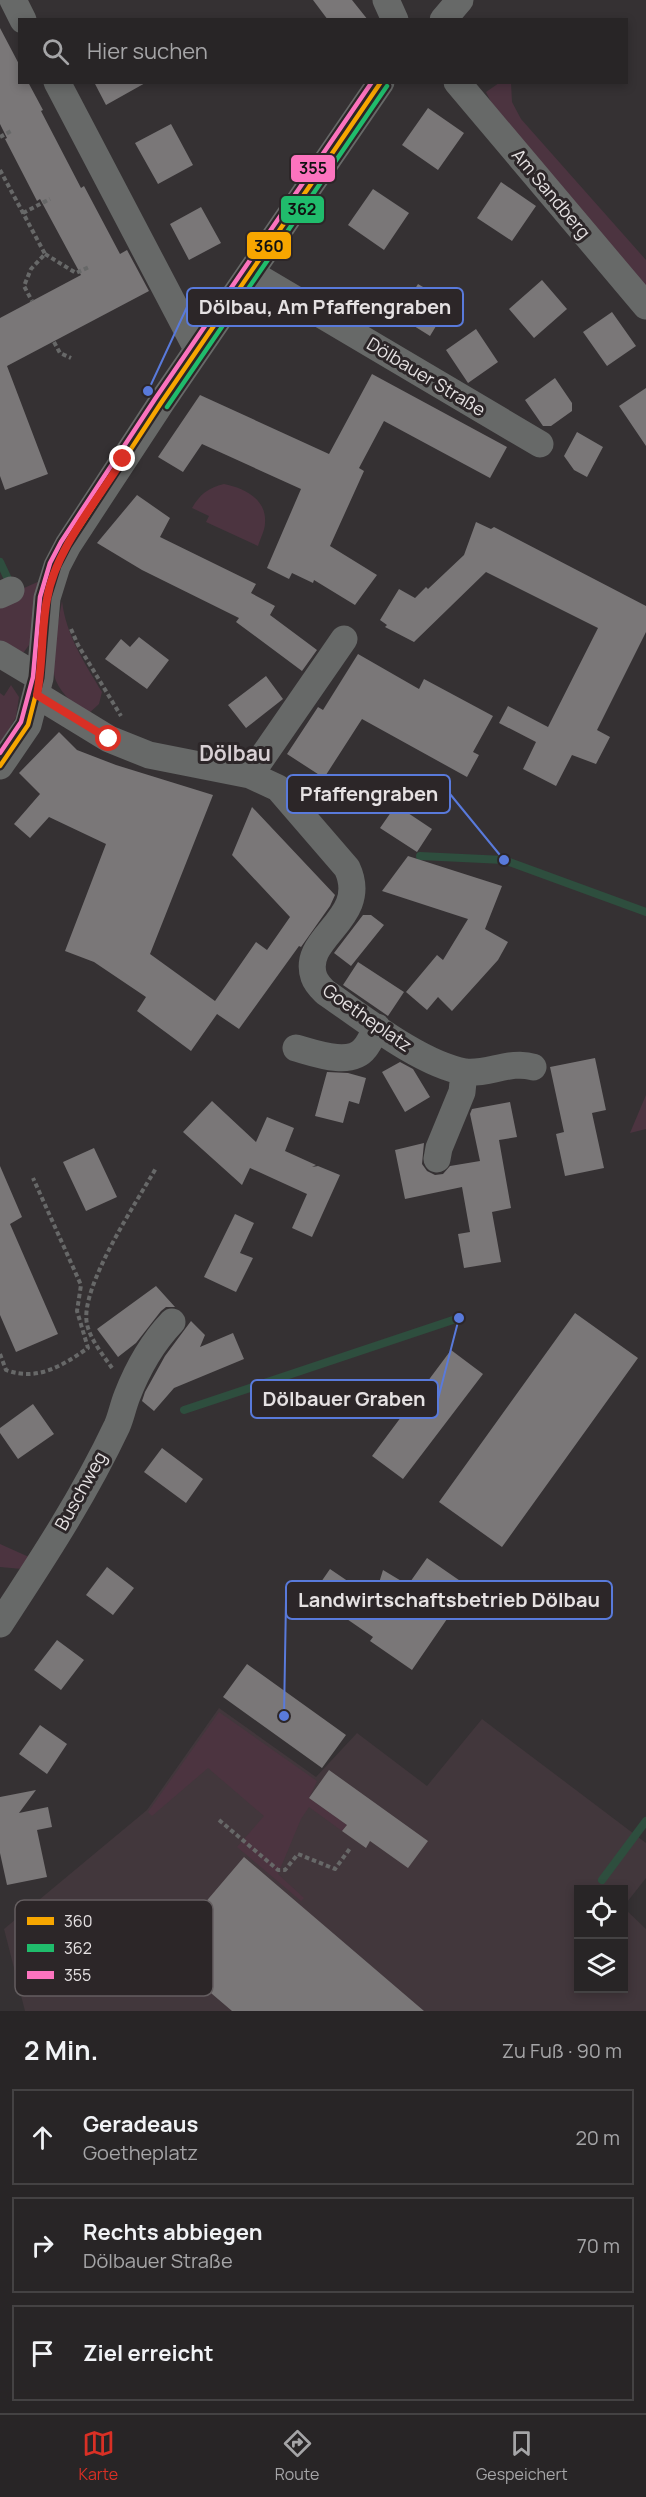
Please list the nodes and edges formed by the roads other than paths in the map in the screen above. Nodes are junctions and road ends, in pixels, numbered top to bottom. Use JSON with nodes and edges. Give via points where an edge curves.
{"nodes":[{"id":1,"x":13,"y":0,"type":"edge"},
{"id":2,"x":386,"y":0,"type":"edge"},
{"id":3,"x":460,"y":0,"type":"edge"},
{"id":4,"x":22,"y":18,"type":"edge"},
{"id":5,"x":394,"y":18,"type":"edge"},
{"id":6,"x":445,"y":18,"type":"edge"},
{"id":7,"x":58,"y":84,"type":"edge"},
{"id":8,"x":74,"y":84,"type":"edge"},
{"id":9,"x":380,"y":84,"type":"edge"},
{"id":10,"x":459,"y":84,"type":"edge"},
{"id":11,"x":251,"y":273,"type":"junction"},
{"id":12,"x":646,"y":306,"type":"edge"},
{"id":13,"x":204,"y":339,"type":"junction"},
{"id":14,"x":540,"y":444,"type":"dead end"},
{"id":15,"x":344,"y":639,"type":"dead end"},
{"id":16,"x":0,"y":654,"type":"edge"},
{"id":17,"x":39,"y":687,"type":"junction"},
{"id":18,"x":0,"y":766,"type":"edge"},
{"id":19,"x":250,"y":775,"type":"junction"},
{"id":20,"x":377,"y":1027,"type":"junction"},
{"id":21,"x":296,"y":1048,"type":"dead end"},
{"id":22,"x":533,"y":1067,"type":"dead end"},
{"id":23,"x":464,"y":1072,"type":"junction"},
{"id":24,"x":437,"y":1159,"type":"dead end"},
{"id":25,"x":172,"y":1322,"type":"dead end"},
{"id":26,"x":0,"y":1624,"type":"edge"}],
"edges":[{"from":1,"to":4,"type":"street"},
{"from":2,"to":5,"type":"street"},
{"from":3,"to":6,"type":"street"},
{"from":7,"to":13,"type":"street"},
{"from":8,"to":13,"type":"street"},
{"from":9,"to":11,"type":"street"},
{"from":10,"to":12,"type":"street","name":"Am Sandberg"},
{"from":11,"to":13,"type":"street"},
{"from":11,"to":14,"type":"street","name":"Dölbauer Straße"},
{"from":13,"to":17,"type":"street","via":[[57,566],[47,598]]},
{"from":15,"to":19,"type":"street"},
{"from":16,"to":17,"type":"street","name":"Goetheplatz"},
{"from":17,"to":18,"type":"street","via":[[28,725]]},
{"from":17,"to":19,"type":"street","name":"Goetheplatz","via":[[109,739],[149,756]]},
{"from":19,"to":20,"type":"street","name":"Goetheplatz","via":[[278,788],[347,868],[354,892],[350,905],[316,952],[314,979],[325,992]]},
{"from":20,"to":21,"type":"street","via":[[358,1055],[322,1055]]},
{"from":20,"to":23,"type":"street","name":"Goetheplatz","via":[[412,1050]]},
{"from":22,"to":23,"type":"street","name":"Goetheplatz","via":[[525,1064]]},
{"from":23,"to":24,"type":"street","via":[[462,1092]]},
{"from":25,"to":26,"type":"street","name":"Buschweg","via":[[161,1334],[127,1395],[118,1425],[72,1512]]}]}
